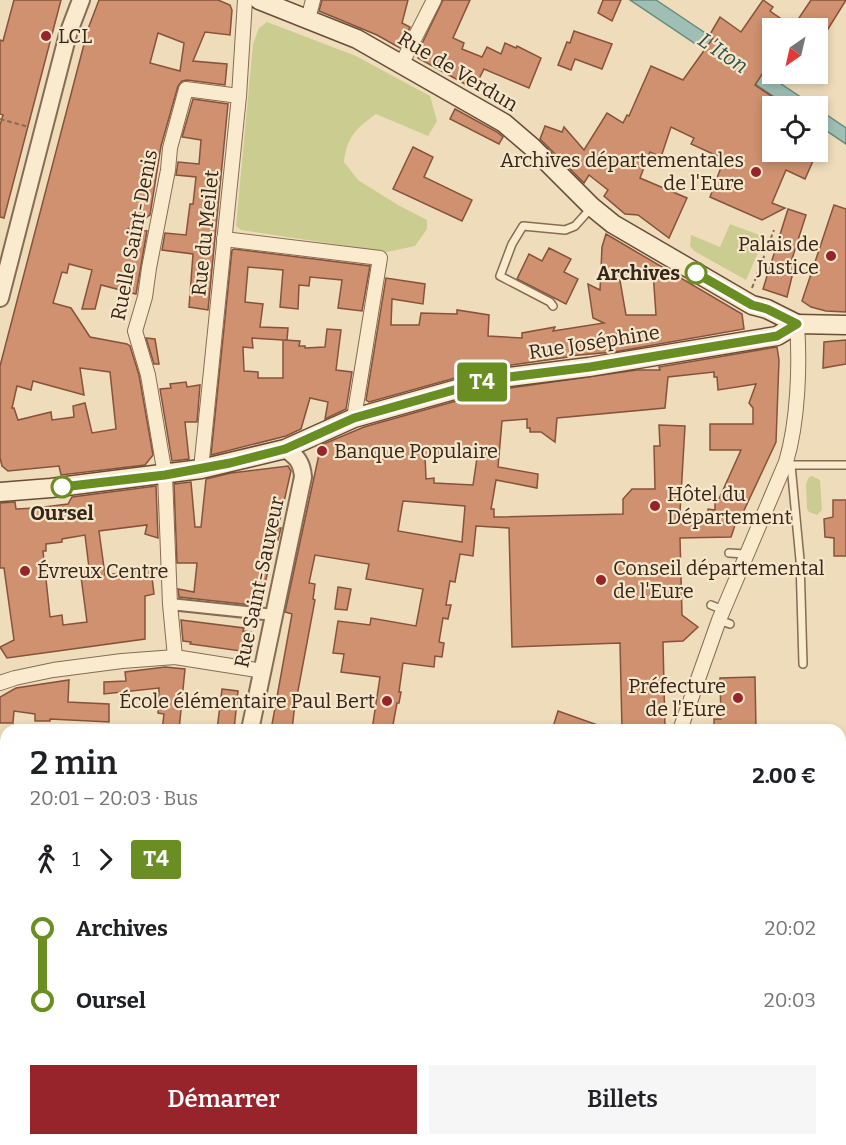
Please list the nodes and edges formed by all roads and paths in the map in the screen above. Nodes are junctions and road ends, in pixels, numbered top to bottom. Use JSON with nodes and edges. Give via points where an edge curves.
{"nodes":[{"id":1,"x":81,"y":0,"type":"edge"},
{"id":2,"x":245,"y":0,"type":"edge"},
{"id":3,"x":259,"y":0,"type":"edge"},
{"id":4,"x":313,"y":0,"type":"edge"},
{"id":5,"x":434,"y":0,"type":"edge"},
{"id":6,"x":308,"y":19,"type":"junction"},
{"id":7,"x":402,"y":63,"type":"junction"},
{"id":8,"x":238,"y":96,"type":"junction"},
{"id":9,"x":0,"y":119,"type":"edge"},
{"id":10,"x":27,"y":126,"type":"dead end"},
{"id":11,"x":592,"y":207,"type":"junction"},
{"id":12,"x":774,"y":230,"type":"dead end"},
{"id":13,"x":224,"y":239,"type":"junction"},
{"id":14,"x":0,"y":298,"type":"edge"},
{"id":15,"x":749,"y":303,"type":"junction"},
{"id":16,"x":552,"y":306,"type":"dead end"},
{"id":17,"x":797,"y":324,"type":"junction"},
{"id":18,"x":846,"y":325,"type":"edge"},
{"id":19,"x":752,"y":339,"type":"junction"},
{"id":20,"x":354,"y":418,"type":"junction"},
{"id":21,"x":285,"y":449,"type":"junction"},
{"id":22,"x":789,"y":464,"type":"junction"},
{"id":23,"x":846,"y":465,"type":"edge"},
{"id":24,"x":201,"y":469,"type":"junction"},
{"id":25,"x":165,"y":475,"type":"junction"},
{"id":26,"x":0,"y":492,"type":"edge"},
{"id":27,"x":729,"y":553,"type":"dead end"},
{"id":28,"x":746,"y":554,"type":"junction"},
{"id":29,"x":170,"y":604,"type":"junction"},
{"id":30,"x":274,"y":615,"type":"junction"},
{"id":31,"x":175,"y":657,"type":"junction"},
{"id":32,"x":803,"y":664,"type":"dead end"},
{"id":33,"x":263,"y":671,"type":"junction"},
{"id":34,"x":0,"y":683,"type":"edge"},
{"id":35,"x":251,"y":724,"type":"edge"},
{"id":36,"x":682,"y":724,"type":"edge"}],
"edges":[{"from":1,"to":14,"type":"street","via":[[68,34]]},
{"from":2,"to":8,"type":"street","name":"Rue du Meilet"},
{"from":3,"to":6,"type":"main road","name":"Rue de Verdun"},
{"from":4,"to":6,"type":"street"},
{"from":5,"to":7,"type":"street"},
{"from":6,"to":7,"type":"main road","name":"Rue de Verdun"},
{"from":7,"to":11,"type":"main road","name":"Rue de Verdun","via":[[504,123]]},
{"from":8,"to":13,"type":"street","name":"Rue du Meilet"},
{"from":8,"to":25,"type":"street","name":"Ruelle Saint-Denis","via":[[186,89],[170,148],[145,297],[135,332],[148,375]]},
{"from":9,"to":10,"type":"path"},
{"from":11,"to":15,"type":"main road","name":"Rue de Verdun","via":[[613,224]]},
{"from":11,"to":16,"type":"lane","via":[[575,226],[565,230],[523,226],[512,244],[500,276]]},
{"from":12,"to":15,"type":"path"},
{"from":13,"to":20,"type":"street","via":[[380,258]]},
{"from":13,"to":24,"type":"street","name":"Rue du Meilet"},
{"from":15,"to":17,"type":"main road","name":"Rue de Verdun"},
{"from":15,"to":19,"type":"main road","via":[[759,318]]},
{"from":17,"to":18,"type":"main road","name":"Rue Joséphine"},
{"from":17,"to":19,"type":"main road","name":"Rue Joséphine","via":[[777,336]]},
{"from":17,"to":22,"type":"street","via":[[800,353]]},
{"from":19,"to":20,"type":"main road","name":"Rue Joséphine","via":[[493,379]]},
{"from":20,"to":21,"type":"main road","name":"Rue Joséphine"},
{"from":21,"to":24,"type":"main road","name":"Rue Joséphine"},
{"from":21,"to":30,"type":"street","name":"Rue Saint-Sauveur","via":[[302,465],[303,477]]},
{"from":22,"to":23,"type":"lane"},
{"from":22,"to":28,"type":"street"},
{"from":22,"to":32,"type":"lane","via":[[800,560]]},
{"from":24,"to":25,"type":"main road","name":"Rue Joséphine"},
{"from":25,"to":26,"type":"main road","name":"Rue Joséphine"},
{"from":25,"to":29,"type":"street"},
{"from":27,"to":28,"type":"lane"},
{"from":28,"to":36,"type":"street"},
{"from":29,"to":30,"type":"street"},
{"from":29,"to":31,"type":"street"},
{"from":30,"to":33,"type":"street","name":"Rue Saint-Sauveur"},
{"from":31,"to":33,"type":"street"},
{"from":31,"to":34,"type":"street","via":[[53,670]]},
{"from":33,"to":35,"type":"street","name":"Rue Saint-Sauveur"}]}
